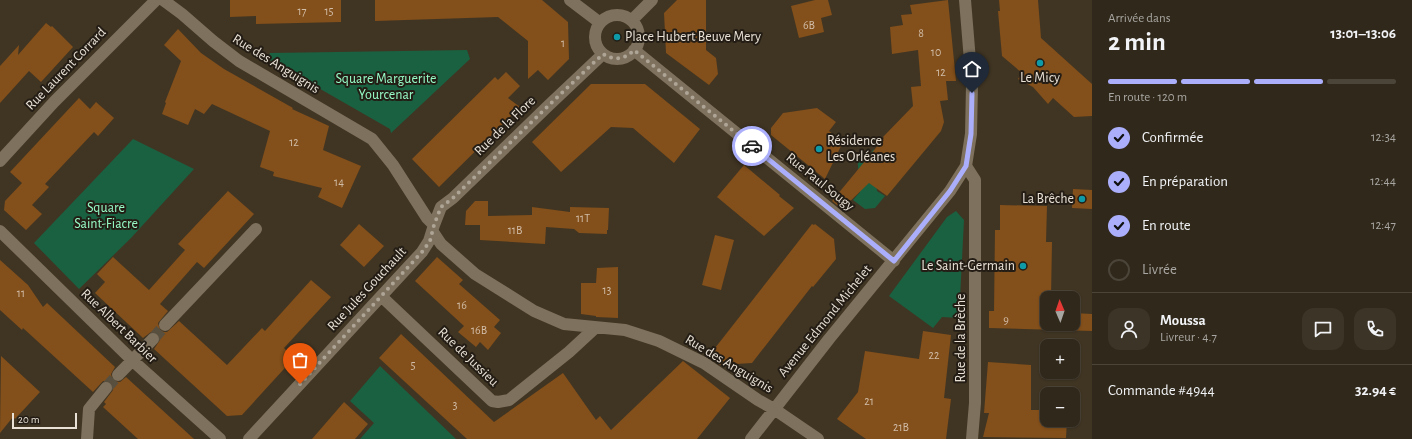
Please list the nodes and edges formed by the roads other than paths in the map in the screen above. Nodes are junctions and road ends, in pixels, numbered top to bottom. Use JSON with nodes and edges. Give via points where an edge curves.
{"nodes":[{"id":1,"x":156,"y":0,"type":"edge"},
{"id":2,"x":163,"y":0,"type":"edge"},
{"id":3,"x":570,"y":0,"type":"edge"},
{"id":4,"x":652,"y":0,"type":"edge"},
{"id":5,"x":965,"y":0,"type":"edge"},
{"id":6,"x":632,"y":20,"type":"junction"},
{"id":7,"x":599,"y":22,"type":"junction"},
{"id":8,"x":634,"y":50,"type":"junction"},
{"id":9,"x":603,"y":54,"type":"junction"},
{"id":10,"x":0,"y":161,"type":"edge"},
{"id":11,"x":966,"y":166,"type":"junction"},
{"id":12,"x":434,"y":228,"type":"junction"},
{"id":13,"x":256,"y":229,"type":"dead end"},
{"id":14,"x":0,"y":231,"type":"edge"},
{"id":15,"x":894,"y":261,"type":"junction"},
{"id":16,"x":381,"y":296,"type":"junction"},
{"id":17,"x":165,"y":325,"type":"tunnel mouth"},
{"id":18,"x":595,"y":328,"type":"junction"},
{"id":19,"x":153,"y":339,"type":"tunnel mouth"},
{"id":20,"x":133,"y":361,"type":"junction"},
{"id":21,"x":118,"y":375,"type":"tunnel mouth"},
{"id":22,"x":106,"y":388,"type":"tunnel mouth"},
{"id":23,"x":774,"y":409,"type":"junction"},
{"id":24,"x":814,"y":438,"type":"edge"},
{"id":25,"x":87,"y":439,"type":"edge"},
{"id":26,"x":220,"y":439,"type":"edge"},
{"id":27,"x":249,"y":439,"type":"edge"},
{"id":28,"x":751,"y":439,"type":"edge"},
{"id":29,"x":972,"y":439,"type":"edge"}],
"edges":[{"from":1,"to":10,"type":"street","name":"Rue Laurent Corrard","via":[[54,102]]},
{"from":2,"to":12,"type":"street","name":"Rue des Anguignis","via":[[239,61],[372,139],[393,165]]},
{"from":3,"to":7,"type":"street"},
{"from":4,"to":6,"type":"street"},
{"from":5,"to":11,"type":"street","via":[[972,85],[971,134]]},
{"from":6,"to":7,"type":"street","via":[[619,14],[605,17]]},
{"from":6,"to":8,"type":"street","via":[[639,38]]},
{"from":7,"to":9,"type":"street","via":[[594,36],[595,43]]},
{"from":8,"to":9,"type":"street","via":[[623,58],[616,59]]},
{"from":8,"to":15,"type":"street","name":"Rue Paul Sougy"},
{"from":9,"to":12,"type":"street","name":"Rue de la Flore","via":[[441,207]]},
{"from":11,"to":15,"type":"street","name":"Avenue Edmond Michelet","via":[[950,191]]},
{"from":11,"to":29,"type":"street","name":"Rue de la Brèche","via":[[975,180],[975,396]]},
{"from":12,"to":16,"type":"street","name":"Rue Jules Gouchault","via":[[430,241],[422,252]]},
{"from":12,"to":18,"type":"street","name":"Rue des Anguignis","via":[[442,244],[475,274],[534,311],[564,324]]},
{"from":13,"to":17,"type":"street"},
{"from":14,"to":20,"type":"street","name":"Rue Albert Barbier"},
{"from":15,"to":23,"type":"street","name":"Avenue Edmond Michelet"},
{"from":16,"to":18,"type":"street","name":"Rue de Jussieu","via":[[492,401],[498,402],[509,400]]},
{"from":16,"to":27,"type":"street","name":"Rue Jules Gouchault"},
{"from":18,"to":23,"type":"street","name":"Rue des Anguignis","via":[[625,330],[659,340],[704,363]]},
{"from":19,"to":20,"type":"street"},
{"from":20,"to":21,"type":"street"},
{"from":20,"to":26,"type":"street","name":"Rue Albert Barbier"},
{"from":22,"to":25,"type":"street","via":[[89,409]]},
{"from":23,"to":24,"type":"street","name":"Rue des Anguignis"},
{"from":23,"to":28,"type":"street","name":"Avenue Edmond Michelet"}]}
